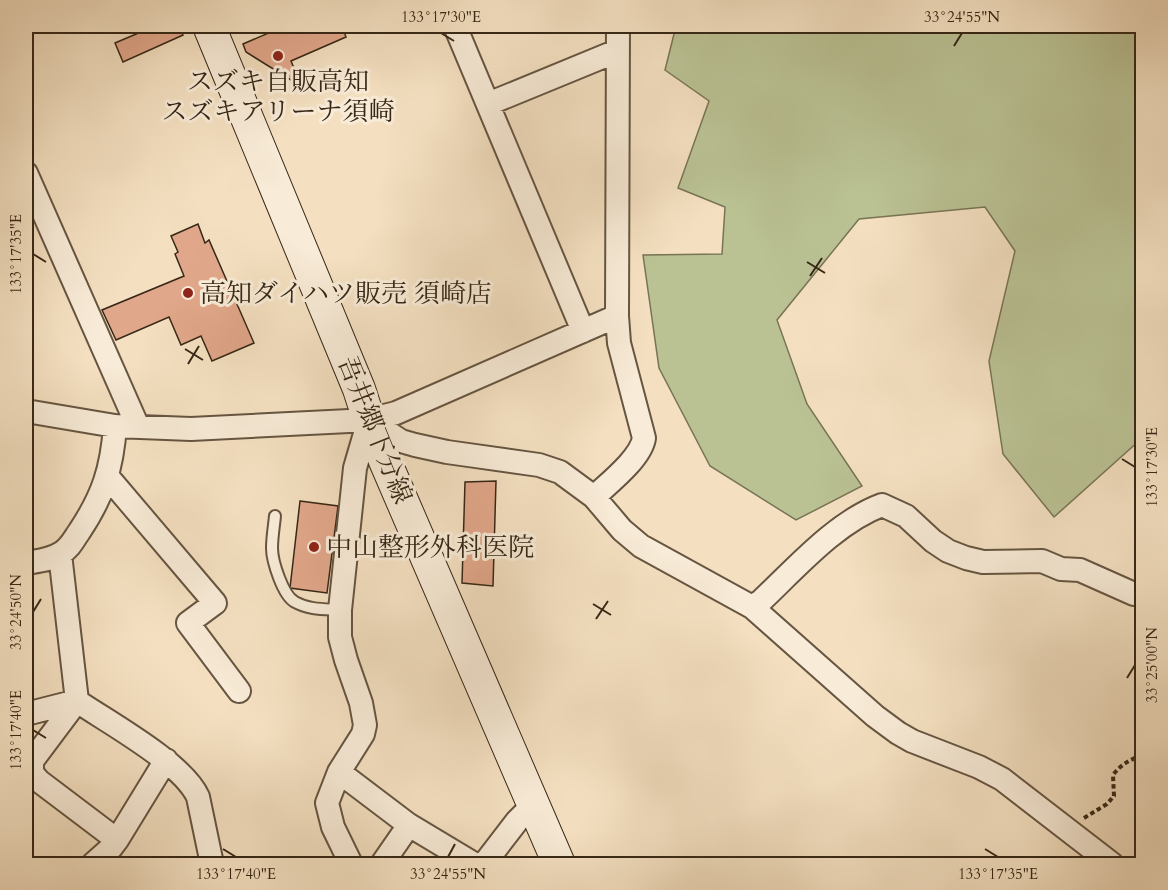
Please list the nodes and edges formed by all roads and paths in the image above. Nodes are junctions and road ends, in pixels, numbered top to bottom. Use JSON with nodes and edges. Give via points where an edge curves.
{"nodes":[{"id":1,"x":209,"y":26,"type":"edge"},
{"id":2,"x":455,"y":26,"type":"edge"},
{"id":3,"x":618,"y":26,"type":"edge"},
{"id":4,"x":617,"y":51,"type":"junction"},
{"id":5,"x":488,"y":104,"type":"junction"},
{"id":6,"x":27,"y":180,"type":"edge"},
{"id":7,"x":617,"y":316,"type":"junction"},
{"id":8,"x":583,"y":331,"type":"junction"},
{"id":9,"x":26,"y":411,"type":"edge"},
{"id":10,"x":369,"y":420,"type":"junction"},
{"id":11,"x":127,"y":427,"type":"junction"},
{"id":12,"x":108,"y":477,"type":"junction"},
{"id":13,"x":594,"y":497,"type":"junction"},
{"id":14,"x":275,"y":516,"type":"dead end"},
{"id":15,"x":60,"y":554,"type":"junction"},
{"id":16,"x":26,"y":563,"type":"edge"},
{"id":17,"x":1143,"y":593,"type":"edge"},
{"id":18,"x":752,"y":607,"type":"junction"},
{"id":19,"x":340,"y":610,"type":"junction"},
{"id":20,"x":239,"y":691,"type":"dead end"},
{"id":21,"x":77,"y":701,"type":"junction"},
{"id":22,"x":26,"y":714,"type":"edge"},
{"id":23,"x":166,"y":760,"type":"junction"},
{"id":24,"x":339,"y":772,"type":"junction"},
{"id":25,"x":532,"y":806,"type":"junction"},
{"id":26,"x":409,"y":825,"type":"junction"},
{"id":27,"x":117,"y":840,"type":"junction"},
{"id":28,"x":563,"y":863,"type":"edge"},
{"id":29,"x":93,"y":864,"type":"edge"},
{"id":30,"x":212,"y":864,"type":"edge"},
{"id":31,"x":351,"y":864,"type":"edge"},
{"id":32,"x":382,"y":864,"type":"edge"},
{"id":33,"x":474,"y":864,"type":"edge"},
{"id":34,"x":484,"y":864,"type":"edge"},
{"id":35,"x":1112,"y":864,"type":"edge"}],
"edges":[{"from":1,"to":10,"type":"main road","name":"吾井郷下分線"},
{"from":2,"to":5,"type":"street"},
{"from":3,"to":4,"type":"street"},
{"from":4,"to":5,"type":"street"},
{"from":4,"to":7,"type":"street"},
{"from":5,"to":8,"type":"street"},
{"from":6,"to":11,"type":"street"},
{"from":7,"to":8,"type":"street"},
{"from":7,"to":13,"type":"street","via":[[619,343],[644,438],[633,458]]},
{"from":8,"to":10,"type":"street","via":[[396,413]]},
{"from":9,"to":11,"type":"street"},
{"from":10,"to":11,"type":"street","via":[[191,429]]},
{"from":10,"to":13,"type":"street","via":[[408,443],[560,472]]},
{"from":10,"to":19,"type":"street","via":[[355,468]]},
{"from":10,"to":25,"type":"main road","name":"吾井郷下分線"},
{"from":11,"to":12,"type":"street"},
{"from":12,"to":15,"type":"street","via":[[92,512]]},
{"from":12,"to":20,"type":"street","via":[[215,603],[188,623]]},
{"from":13,"to":18,"type":"street","via":[[641,546]]},
{"from":14,"to":19,"type":"lane","via":[[272,550],[288,596],[313,609]]},
{"from":15,"to":16,"type":"street"},
{"from":15,"to":21,"type":"street"},
{"from":17,"to":18,"type":"street","via":[[1134,594],[1080,570],[1061,569],[1042,561],[983,562],[966,558],[948,551],[906,516],[882,505],[864,512],[829,538]]},
{"from":18,"to":35,"type":"street","via":[[898,733],[1002,779]]},
{"from":19,"to":24,"type":"street","via":[[340,637],[365,726]]},
{"from":21,"to":22,"type":"street"},
{"from":21,"to":23,"type":"street"},
{"from":21,"to":27,"type":"street","via":[[32,761],[32,773]]},
{"from":23,"to":27,"type":"street"},
{"from":23,"to":30,"type":"street","via":[[194,787]]},
{"from":24,"to":26,"type":"street"},
{"from":24,"to":31,"type":"street","via":[[327,803],[329,817]]},
{"from":25,"to":28,"type":"main road","name":"吾井郷下分線"},
{"from":25,"to":34,"type":"street"},
{"from":26,"to":32,"type":"street"},
{"from":26,"to":33,"type":"street"},
{"from":27,"to":29,"type":"street"}]}
